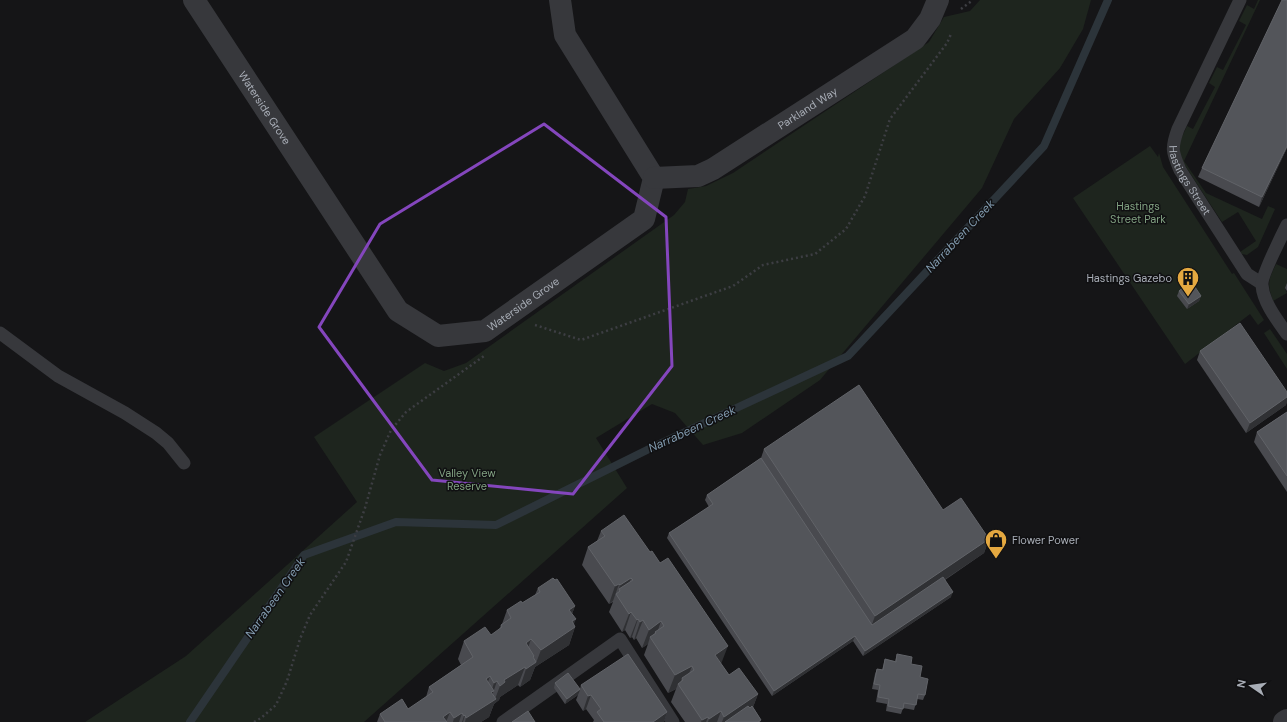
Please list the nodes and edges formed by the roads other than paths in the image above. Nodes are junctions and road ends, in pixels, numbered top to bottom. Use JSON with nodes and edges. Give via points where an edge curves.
{"nodes":[{"id":1,"x":194,"y":0,"type":"edge"},
{"id":2,"x":560,"y":0,"type":"edge"},
{"id":3,"x":938,"y":0,"type":"edge"},
{"id":4,"x":1240,"y":0,"type":"edge"},
{"id":5,"x":654,"y":178,"type":"junction"},
{"id":6,"x":1287,"y":225,"type":"edge"},
{"id":7,"x":1261,"y":283,"type":"junction"},
{"id":8,"x":0,"y":333,"type":"edge"},
{"id":9,"x":1287,"y":334,"type":"edge"},
{"id":10,"x":184,"y":463,"type":"dead end"},
{"id":11,"x":1287,"y":720,"type":"edge"},
{"id":12,"x":503,"y":722,"type":"edge"},
{"id":13,"x":673,"y":722,"type":"edge"},
{"id":14,"x":1284,"y":722,"type":"edge"}],
"edges":[{"from":1,"to":5,"type":"street","name":"Waterside Grove","via":[[398,311],[438,336],[485,331],[644,219]]},
{"from":2,"to":5,"type":"street","via":[[565,35]]},
{"from":3,"to":5,"type":"street","name":"Parkland Way","via":[[930,19],[915,39],[714,169],[698,176]]},
{"from":4,"to":7,"type":"lane","name":"Hastings Street","via":[[1178,129],[1173,142],[1173,154],[1180,170],[1247,274]]},
{"from":6,"to":7,"type":"lane"},
{"from":7,"to":9,"type":"lane","via":[[1263,294]]},
{"from":8,"to":10,"type":"lane","via":[[58,376],[156,433],[168,442]]},
{"from":11,"to":14,"type":"street"},
{"from":12,"to":13,"type":"lane","via":[[620,639]]}]}
